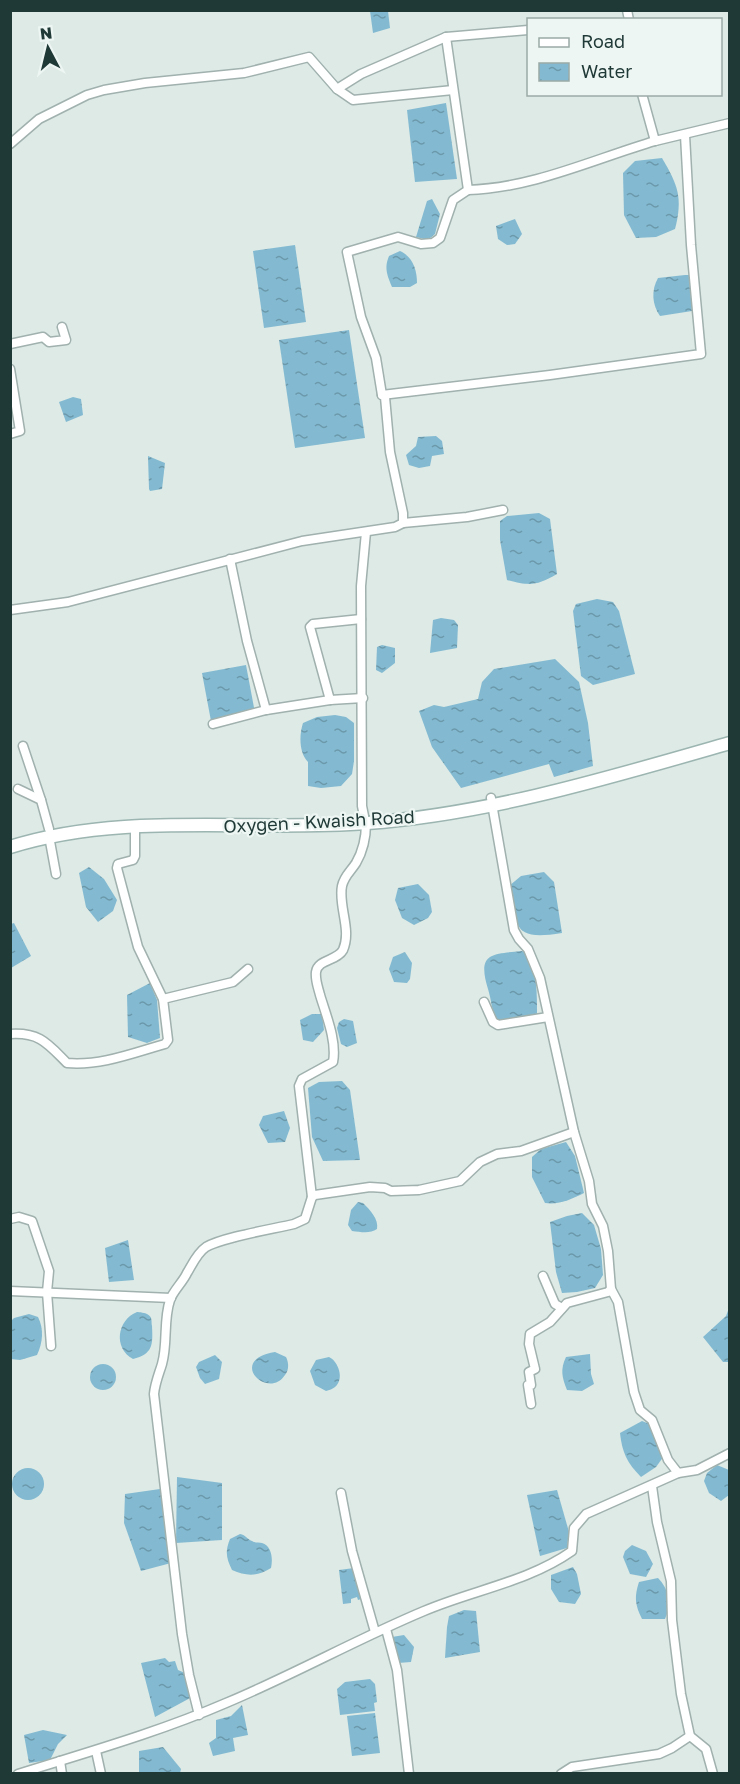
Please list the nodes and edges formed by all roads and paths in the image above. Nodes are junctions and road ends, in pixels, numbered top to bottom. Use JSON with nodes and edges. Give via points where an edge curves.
{"nodes":[{"id":1,"x":527,"y":30,"type":"edge"},
{"id":2,"x":446,"y":37,"type":"junction"},
{"id":3,"x":337,"y":89,"type":"junction"},
{"id":4,"x":453,"y":90,"type":"junction"},
{"id":5,"x":643,"y":96,"type":"edge"},
{"id":6,"x":729,"y":123,"type":"edge"},
{"id":7,"x":685,"y":135,"type":"junction"},
{"id":8,"x":655,"y":141,"type":"junction"},
{"id":9,"x":10,"y":144,"type":"edge"},
{"id":10,"x":468,"y":190,"type":"junction"},
{"id":11,"x":62,"y":327,"type":"dead end"},
{"id":12,"x":10,"y":344,"type":"edge"},
{"id":13,"x":10,"y":369,"type":"edge"},
{"id":14,"x":381,"y":395,"type":"junction"},
{"id":15,"x":10,"y":434,"type":"edge"},
{"id":16,"x":503,"y":510,"type":"dead end"},
{"id":17,"x":403,"y":523,"type":"junction"},
{"id":18,"x":366,"y":532,"type":"junction"},
{"id":19,"x":230,"y":559,"type":"junction"},
{"id":20,"x":10,"y":610,"type":"edge"},
{"id":21,"x":362,"y":619,"type":"junction"},
{"id":22,"x":363,"y":698,"type":"junction"},
{"id":23,"x":330,"y":700,"type":"junction"},
{"id":24,"x":266,"y":710,"type":"junction"},
{"id":25,"x":213,"y":724,"type":"dead end"},
{"id":26,"x":729,"y":736,"type":"edge"},
{"id":27,"x":729,"y":744,"type":"edge"},
{"id":28,"x":23,"y":746,"type":"dead end"},
{"id":29,"x":18,"y":789,"type":"dead end"},
{"id":30,"x":41,"y":800,"type":"junction"},
{"id":31,"x":491,"y":802,"type":"junction"},
{"id":32,"x":365,"y":819,"type":"junction"},
{"id":33,"x":135,"y":827,"type":"junction"},
{"id":34,"x":49,"y":832,"type":"junction"},
{"id":35,"x":10,"y":840,"type":"edge"},
{"id":36,"x":10,"y":847,"type":"edge"},
{"id":37,"x":56,"y":874,"type":"dead end"},
{"id":38,"x":248,"y":969,"type":"dead end"},
{"id":39,"x":162,"y":999,"type":"junction"},
{"id":40,"x":484,"y":1002,"type":"dead end"},
{"id":41,"x":548,"y":1017,"type":"junction"},
{"id":42,"x":10,"y":1034,"type":"edge"},
{"id":43,"x":574,"y":1132,"type":"junction"},
{"id":44,"x":312,"y":1197,"type":"junction"},
{"id":45,"x":10,"y":1218,"type":"edge"},
{"id":46,"x":543,"y":1276,"type":"dead end"},
{"id":47,"x":611,"y":1289,"type":"junction"},
{"id":48,"x":10,"y":1291,"type":"edge"},
{"id":49,"x":47,"y":1292,"type":"junction"},
{"id":50,"x":171,"y":1298,"type":"junction"},
{"id":51,"x":562,"y":1308,"type":"junction"},
{"id":52,"x":51,"y":1346,"type":"dead end"},
{"id":53,"x":531,"y":1404,"type":"dead end"},
{"id":54,"x":729,"y":1453,"type":"edge"},
{"id":55,"x":678,"y":1473,"type":"junction"},
{"id":56,"x":652,"y":1486,"type":"junction"},
{"id":57,"x":342,"y":1493,"type":"dead end"},
{"id":58,"x":386,"y":1629,"type":"junction"},
{"id":59,"x":375,"y":1632,"type":"junction"},
{"id":60,"x":199,"y":1714,"type":"junction"},
{"id":61,"x":690,"y":1736,"type":"junction"},
{"id":62,"x":96,"y":1751,"type":"junction"},
{"id":63,"x":60,"y":1761,"type":"junction"},
{"id":64,"x":18,"y":1773,"type":"edge"},
{"id":65,"x":62,"y":1773,"type":"edge"},
{"id":66,"x":101,"y":1773,"type":"edge"},
{"id":67,"x":409,"y":1773,"type":"edge"},
{"id":68,"x":561,"y":1773,"type":"edge"},
{"id":69,"x":712,"y":1773,"type":"edge"}],
"edges":[{"from":1,"to":2,"type":"street"},
{"from":2,"to":3,"type":"street","via":[[361,74]]},
{"from":2,"to":4,"type":"street"},
{"from":3,"to":4,"type":"street","via":[[353,100]]},
{"from":3,"to":9,"type":"street","via":[[309,57],[244,73],[116,87],[87,95],[39,119]]},
{"from":4,"to":10,"type":"street"},
{"from":5,"to":8,"type":"street"},
{"from":6,"to":7,"type":"street"},
{"from":7,"to":8,"type":"street"},
{"from":7,"to":14,"type":"street","via":[[701,354]]},
{"from":8,"to":10,"type":"street","via":[[522,183]]},
{"from":10,"to":14,"type":"street","via":[[453,201],[440,238],[433,243],[421,244],[398,237],[347,252],[361,317],[376,358]]},
{"from":11,"to":12,"type":"street","via":[[66,340],[49,342],[43,337]]},
{"from":13,"to":15,"type":"street","via":[[20,431]]},
{"from":14,"to":17,"type":"street","via":[[385,397]]},
{"from":16,"to":17,"type":"street"},
{"from":17,"to":18,"type":"street"},
{"from":18,"to":19,"type":"street","via":[[302,541]]},
{"from":18,"to":21,"type":"street"},
{"from":19,"to":20,"type":"street","via":[[68,602]]},
{"from":19,"to":24,"type":"street"},
{"from":21,"to":22,"type":"street"},
{"from":21,"to":23,"type":"street","via":[[310,627]]},
{"from":22,"to":23,"type":"street"},
{"from":22,"to":32,"type":"street"},
{"from":23,"to":24,"type":"street"},
{"from":24,"to":25,"type":"street"},
{"from":26,"to":31,"type":"main road","name":"Oxygen - Kwaish Road"},
{"from":27,"to":31,"type":"main road","name":"Oxygen - Kwaish Road"},
{"from":28,"to":30,"type":"street"},
{"from":29,"to":30,"type":"street"},
{"from":30,"to":34,"type":"street"},
{"from":31,"to":32,"type":"main road","name":"Oxygen - Kwaish Road"},
{"from":31,"to":41,"type":"street","via":[[514,930],[534,960]]},
{"from":32,"to":33,"type":"main road","name":"Oxygen - Kwaish Road"},
{"from":32,"to":34,"type":"main road","name":"Oxygen - Kwaish Road","via":[[142,820],[99,822]]},
{"from":32,"to":44,"type":"street","via":[[362,849],[341,889],[343,949],[316,969],[331,1033],[333,1062],[302,1079],[299,1086]]},
{"from":33,"to":34,"type":"main road","name":"Oxygen - Kwaish Road"},
{"from":33,"to":39,"type":"street","via":[[135,856],[117,868],[138,947]]},
{"from":34,"to":35,"type":"main road","name":"Oxygen - Kwaish Road"},
{"from":34,"to":36,"type":"main road","name":"Oxygen - Kwaish Road"},
{"from":34,"to":37,"type":"street"},
{"from":38,"to":39,"type":"street","via":[[233,982]]},
{"from":39,"to":42,"type":"street","via":[[168,1040],[118,1058],[67,1063],[41,1040],[24,1033]]},
{"from":40,"to":41,"type":"street","via":[[498,1025]]},
{"from":41,"to":43,"type":"street"},
{"from":43,"to":44,"type":"street","via":[[521,1151],[497,1154],[480,1162],[459,1181],[418,1190],[370,1187]]},
{"from":43,"to":47,"type":"street","via":[[592,1204],[603,1226]]},
{"from":44,"to":50,"type":"street","via":[[305,1219],[300,1222],[205,1248]]},
{"from":45,"to":49,"type":"street","via":[[32,1221],[49,1271]]},
{"from":46,"to":51,"type":"street","via":[[555,1304]]},
{"from":47,"to":51,"type":"street"},
{"from":47,"to":55,"type":"street","via":[[618,1302],[640,1410],[652,1420],[668,1460]]},
{"from":48,"to":49,"type":"street"},
{"from":49,"to":50,"type":"street"},
{"from":49,"to":52,"type":"street"},
{"from":50,"to":60,"type":"street","via":[[154,1394],[182,1634]]},
{"from":51,"to":53,"type":"street","via":[[550,1322],[530,1334],[535,1370],[529,1372]]},
{"from":54,"to":55,"type":"street","via":[[697,1470]]},
{"from":55,"to":56,"type":"street"},
{"from":56,"to":58,"type":"street","via":[[586,1514],[574,1528],[572,1551],[558,1561]]},
{"from":56,"to":61,"type":"street","via":[[671,1581],[675,1657]]},
{"from":57,"to":59,"type":"street","via":[[352,1551]]},
{"from":58,"to":59,"type":"street"},
{"from":58,"to":67,"type":"street","via":[[397,1670]]},
{"from":59,"to":60,"type":"street"},
{"from":60,"to":62,"type":"street"},
{"from":61,"to":68,"type":"street","via":[[659,1754],[572,1767]]},
{"from":61,"to":69,"type":"street","via":[[706,1749]]},
{"from":62,"to":63,"type":"street"},
{"from":62,"to":66,"type":"street"},
{"from":63,"to":64,"type":"street"},
{"from":63,"to":65,"type":"street"}]}
